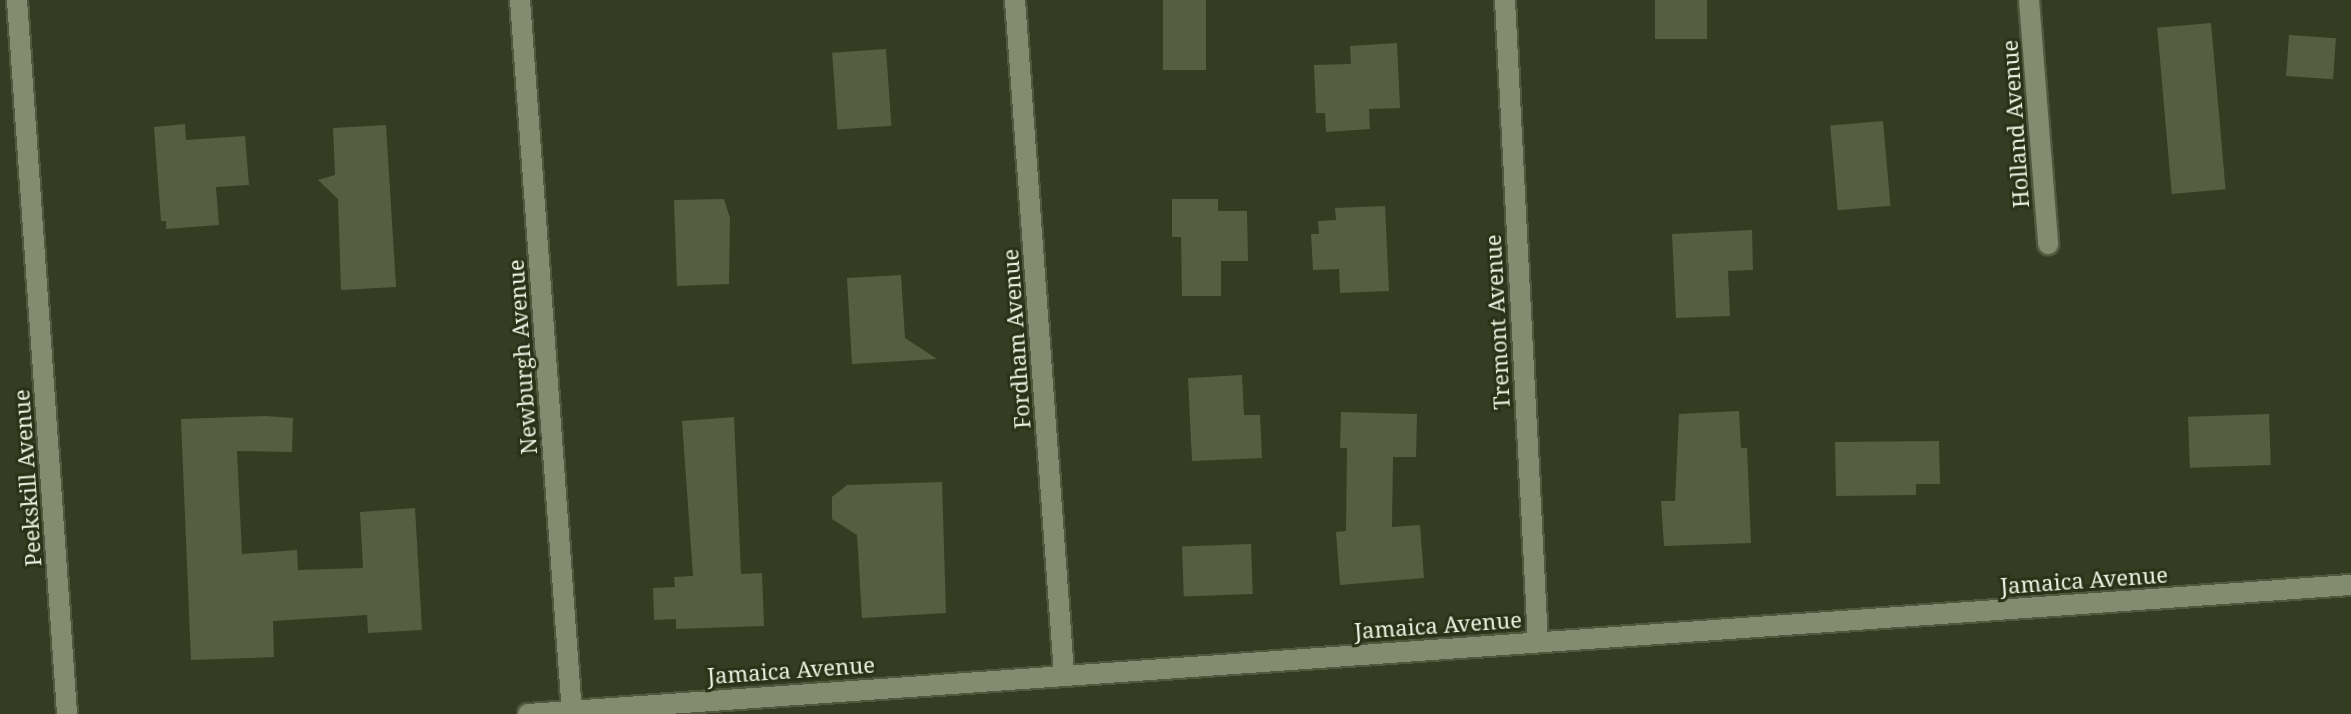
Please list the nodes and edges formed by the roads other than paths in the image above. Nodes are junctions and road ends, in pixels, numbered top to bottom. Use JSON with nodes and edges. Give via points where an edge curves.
{"nodes":[{"id":1,"x":17,"y":0,"type":"edge"},
{"id":2,"x":520,"y":0,"type":"edge"},
{"id":3,"x":1015,"y":0,"type":"edge"},
{"id":4,"x":1505,"y":0,"type":"edge"},
{"id":5,"x":2029,"y":0,"type":"edge"},
{"id":6,"x":2048,"y":244,"type":"dead end"},
{"id":7,"x":2351,"y":585,"type":"edge"},
{"id":8,"x":1538,"y":642,"type":"junction"},
{"id":9,"x":1064,"y":674,"type":"junction"},
{"id":10,"x":572,"y":712,"type":"edge"},
{"id":11,"x":67,"y":714,"type":"edge"},
{"id":12,"x":528,"y":714,"type":"edge"}],
"edges":[{"from":1,"to":11,"type":"street","name":"Peekskill Avenue"},
{"from":2,"to":10,"type":"street","name":"Newburgh Avenue"},
{"from":3,"to":9,"type":"street","name":"Fordham Avenue"},
{"from":4,"to":8,"type":"street","name":"Tremont Avenue"},
{"from":5,"to":6,"type":"street","name":"Holland Avenue"},
{"from":7,"to":8,"type":"street","name":"Jamaica Avenue"},
{"from":8,"to":9,"type":"street","name":"Jamaica Avenue"},
{"from":9,"to":10,"type":"street","name":"Jamaica Avenue"},
{"from":10,"to":12,"type":"street","name":"Jamaica Avenue"}]}
